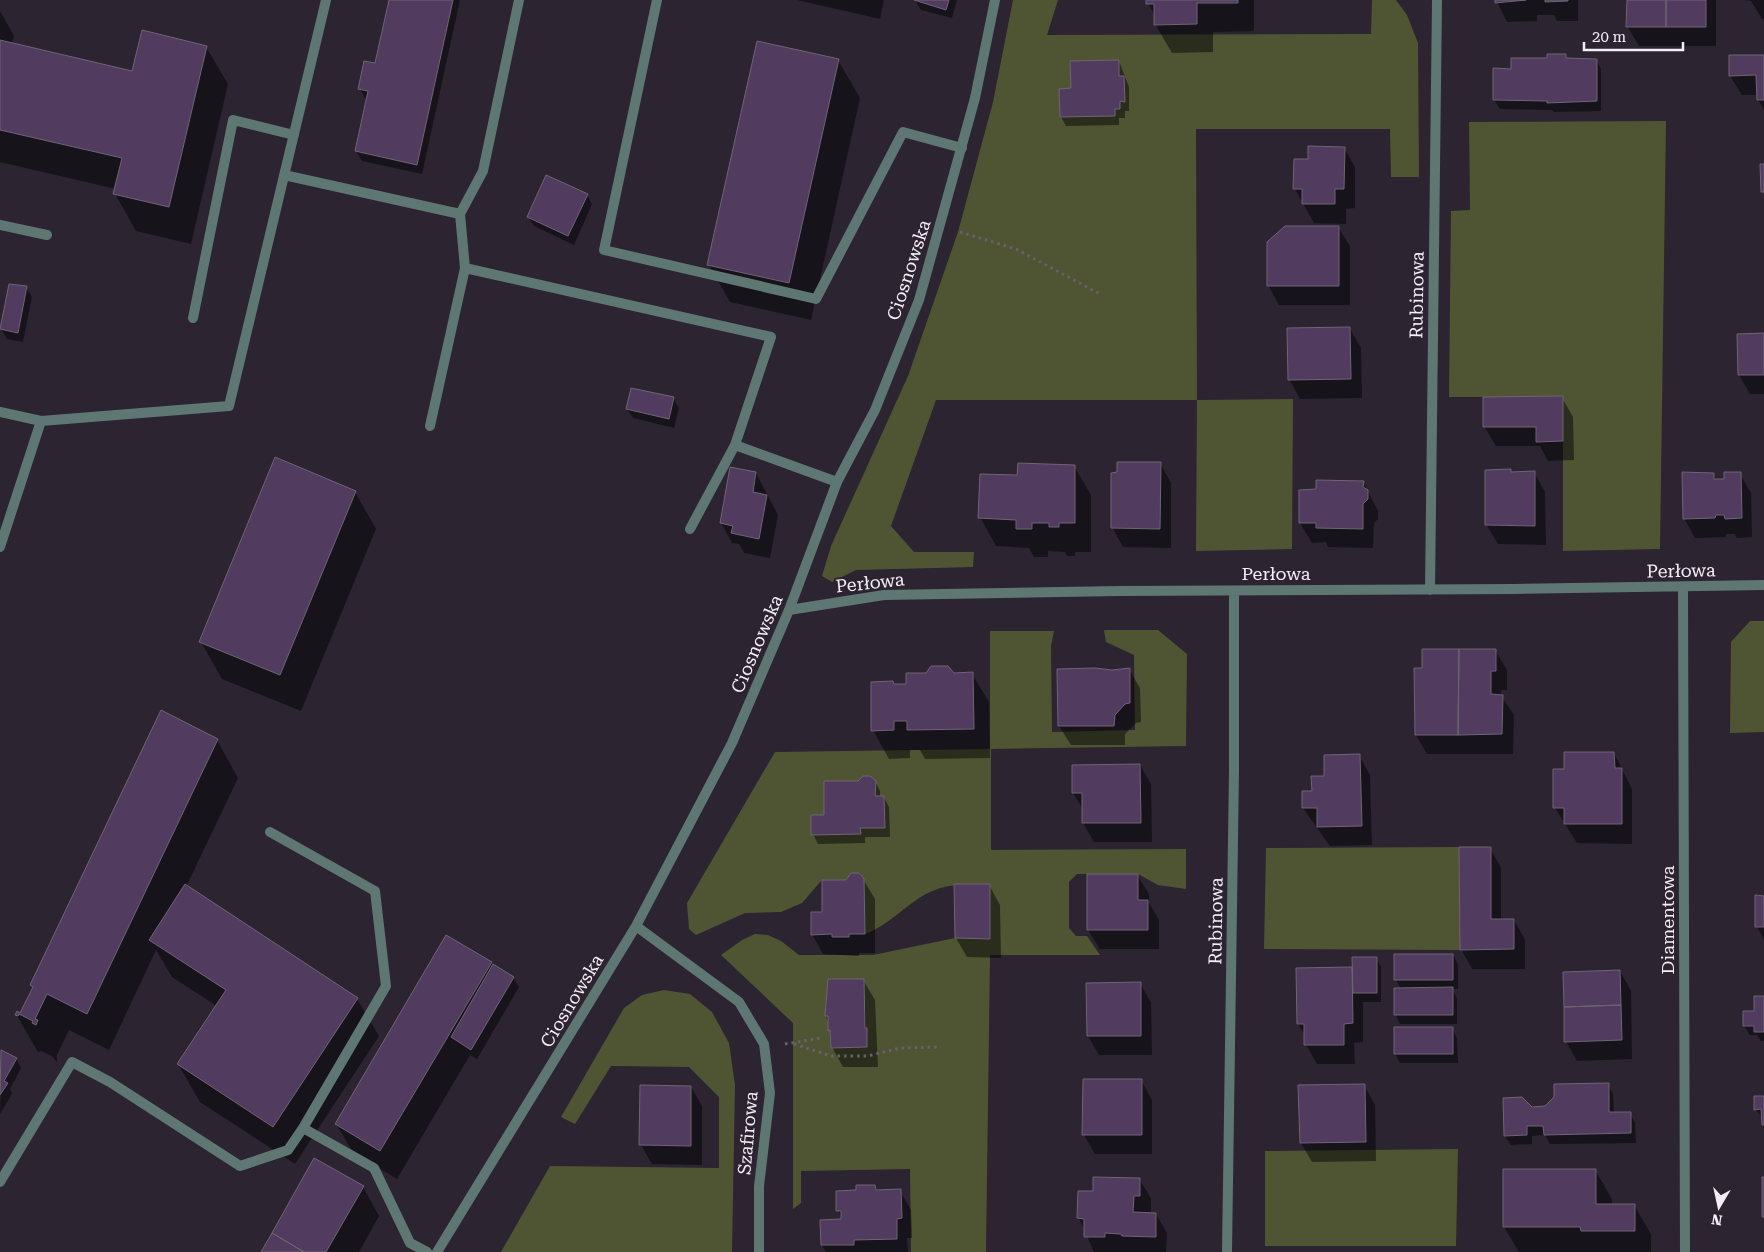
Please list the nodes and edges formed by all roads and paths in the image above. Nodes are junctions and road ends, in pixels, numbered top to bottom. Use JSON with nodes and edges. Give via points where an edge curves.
{"nodes":[{"id":1,"x":326,"y":0,"type":"edge"},
{"id":2,"x":519,"y":0,"type":"edge"},
{"id":3,"x":657,"y":0,"type":"edge"},
{"id":4,"x":995,"y":0,"type":"edge"},
{"id":5,"x":1437,"y":0,"type":"edge"},
{"id":6,"x":294,"y":135,"type":"junction"},
{"id":7,"x":962,"y":148,"type":"junction"},
{"id":8,"x":284,"y":175,"type":"junction"},
{"id":9,"x":460,"y":214,"type":"junction"},
{"id":10,"x":0,"y":224,"type":"edge"},
{"id":11,"x":941,"y":226,"type":"junction"},
{"id":12,"x":47,"y":235,"type":"dead end"},
{"id":13,"x":465,"y":268,"type":"junction"},
{"id":14,"x":1100,"y":294,"type":"dead end"},
{"id":15,"x":192,"y":318,"type":"dead end"},
{"id":16,"x":0,"y":412,"type":"edge"},
{"id":17,"x":42,"y":421,"type":"junction"},
{"id":18,"x":430,"y":426,"type":"dead end"},
{"id":19,"x":735,"y":445,"type":"junction"},
{"id":20,"x":837,"y":482,"type":"junction"},
{"id":21,"x":690,"y":529,"type":"dead end"},
{"id":22,"x":0,"y":547,"type":"edge"},
{"id":23,"x":1764,"y":585,"type":"edge"},
{"id":24,"x":1683,"y":588,"type":"junction"},
{"id":25,"x":1430,"y":590,"type":"junction"},
{"id":26,"x":1234,"y":591,"type":"junction"},
{"id":27,"x":790,"y":610,"type":"junction"},
{"id":28,"x":270,"y":832,"type":"dead end"},
{"id":29,"x":636,"y":926,"type":"junction"},
{"id":30,"x":821,"y":1038,"type":"dead end"},
{"id":31,"x":764,"y":1044,"type":"junction"},
{"id":32,"x":794,"y":1044,"type":"junction"},
{"id":33,"x":941,"y":1047,"type":"dead end"},
{"id":34,"x":303,"y":1128,"type":"junction"},
{"id":35,"x":0,"y":1182,"type":"edge"},
{"id":36,"x":427,"y":1252,"type":"edge"},
{"id":37,"x":437,"y":1252,"type":"edge"},
{"id":38,"x":759,"y":1252,"type":"edge"},
{"id":39,"x":1227,"y":1252,"type":"edge"},
{"id":40,"x":1685,"y":1252,"type":"edge"}],
"edges":[{"from":1,"to":6,"type":"street"},
{"from":2,"to":9,"type":"street","via":[[483,171]]},
{"from":3,"to":7,"type":"street","via":[[604,250],[816,299],[903,132]]},
{"from":4,"to":7,"type":"street","name":"Ciosnowska"},
{"from":5,"to":25,"type":"street","name":"Rubinowa"},
{"from":6,"to":8,"type":"street"},
{"from":6,"to":15,"type":"street","via":[[234,120]]},
{"from":7,"to":11,"type":"street","name":"Ciosnowska"},
{"from":8,"to":9,"type":"street"},
{"from":8,"to":17,"type":"street","via":[[229,406]]},
{"from":9,"to":13,"type":"street"},
{"from":10,"to":12,"type":"street"},
{"from":11,"to":14,"type":"path","via":[[1016,249]]},
{"from":11,"to":20,"type":"street","name":"Ciosnowska","via":[[919,300],[875,410]]},
{"from":13,"to":18,"type":"street"},
{"from":13,"to":19,"type":"street","via":[[771,337]]},
{"from":16,"to":17,"type":"street"},
{"from":17,"to":22,"type":"street"},
{"from":19,"to":20,"type":"street"},
{"from":19,"to":21,"type":"street"},
{"from":20,"to":27,"type":"street","name":"Ciosnowska"},
{"from":23,"to":24,"type":"street","name":"Perłowa"},
{"from":24,"to":25,"type":"street","name":"Perłowa"},
{"from":24,"to":40,"type":"street","name":"Diamentowa"},
{"from":25,"to":26,"type":"street","name":"Perłowa"},
{"from":26,"to":27,"type":"street","name":"Perłowa","via":[[884,595]]},
{"from":26,"to":39,"type":"street","name":"Rubinowa"},
{"from":27,"to":29,"type":"street","name":"Ciosnowska","via":[[732,743]]},
{"from":28,"to":34,"type":"street","via":[[375,891],[386,986]]},
{"from":29,"to":31,"type":"street","name":"Szafirowa","via":[[739,1002]]},
{"from":29,"to":37,"type":"street","name":"Ciosnowska"},
{"from":30,"to":32,"type":"path"},
{"from":31,"to":32,"type":"path"},
{"from":31,"to":38,"type":"street","name":"Szafirowa","via":[[770,1093],[760,1186]]},
{"from":32,"to":33,"type":"path","via":[[831,1056],[868,1056],[900,1048]]},
{"from":34,"to":35,"type":"street","via":[[288,1150],[240,1166],[110,1082],[72,1062]]},
{"from":34,"to":36,"type":"street","via":[[374,1168],[410,1243]]}]}
